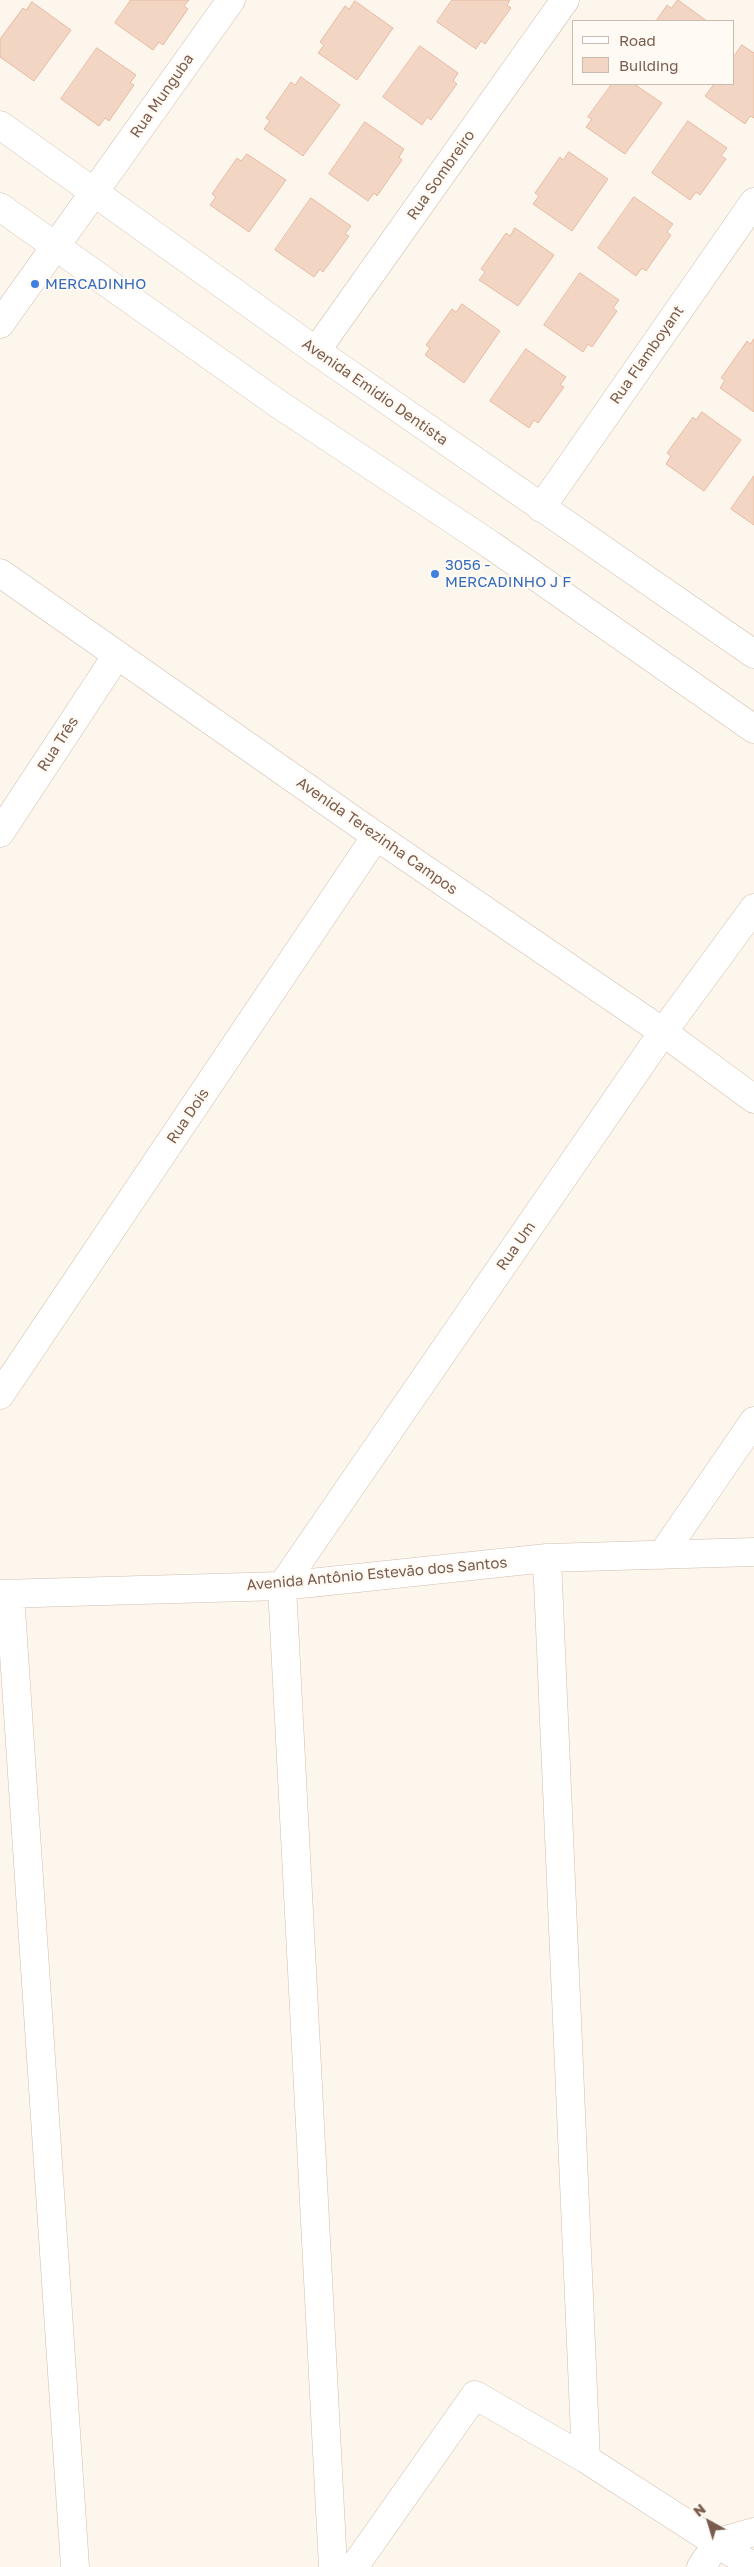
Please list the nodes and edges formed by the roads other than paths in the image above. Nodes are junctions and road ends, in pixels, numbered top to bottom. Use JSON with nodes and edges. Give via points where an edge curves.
{"nodes":[{"id":1,"x":231,"y":0,"type":"edge"},
{"id":2,"x":565,"y":0,"type":"edge"},
{"id":3,"x":0,"y":125,"type":"edge"},
{"id":4,"x":94,"y":192,"type":"junction"},
{"id":5,"x":754,"y":202,"type":"edge"},
{"id":6,"x":0,"y":207,"type":"edge"},
{"id":7,"x":55,"y":247,"type":"junction"},
{"id":8,"x":0,"y":324,"type":"edge"},
{"id":9,"x":316,"y":351,"type":"junction"},
{"id":10,"x":541,"y":508,"type":"junction"},
{"id":11,"x":0,"y":574,"type":"edge"},
{"id":12,"x":754,"y":654,"type":"edge"},
{"id":13,"x":116,"y":655,"type":"junction"},
{"id":14,"x":754,"y":729,"type":"edge"},
{"id":15,"x":0,"y":833,"type":"edge"},
{"id":16,"x":376,"y":836,"type":"junction"},
{"id":17,"x":754,"y":908,"type":"edge"},
{"id":18,"x":663,"y":1032,"type":"junction"},
{"id":19,"x":754,"y":1099,"type":"edge"},
{"id":20,"x":0,"y":1395,"type":"edge"},
{"id":21,"x":754,"y":1421,"type":"edge"},
{"id":22,"x":754,"y":1552,"type":"edge"},
{"id":23,"x":662,"y":1554,"type":"junction"},
{"id":24,"x":547,"y":1558,"type":"junction"},
{"id":25,"x":282,"y":1586,"type":"junction"},
{"id":26,"x":5,"y":1594,"type":"edge"},
{"id":27,"x":586,"y":2460,"type":"junction"},
{"id":28,"x":754,"y":2532,"type":"edge"},
{"id":29,"x":718,"y":2542,"type":"junction"},
{"id":30,"x":75,"y":2567,"type":"edge"},
{"id":31,"x":333,"y":2567,"type":"edge"},
{"id":32,"x":354,"y":2567,"type":"edge"},
{"id":33,"x":701,"y":2567,"type":"edge"},
{"id":34,"x":754,"y":2567,"type":"edge"}],
"edges":[{"from":1,"to":4,"type":"street","name":"Rua Munguba"},
{"from":2,"to":9,"type":"street","name":"Rua Sombreiro"},
{"from":3,"to":4,"type":"street","name":"Avenida Emidio Dentista"},
{"from":4,"to":7,"type":"street","name":"Rua Munguba"},
{"from":4,"to":9,"type":"street","name":"Avenida Emidio Dentista"},
{"from":5,"to":10,"type":"street","name":"Rua Flamboyant"},
{"from":6,"to":7,"type":"street"},
{"from":7,"to":8,"type":"street","name":"Rua Munguba"},
{"from":7,"to":14,"type":"street"},
{"from":9,"to":10,"type":"street","name":"Avenida Emidio Dentista"},
{"from":10,"to":12,"type":"street","name":"Avenida Emidio Dentista"},
{"from":11,"to":13,"type":"street","name":"Avenida Terezinha Campos"},
{"from":13,"to":15,"type":"street","name":"Rua Três"},
{"from":13,"to":16,"type":"street","name":"Avenida Terezinha Campos"},
{"from":16,"to":18,"type":"street","name":"Avenida Terezinha Campos"},
{"from":16,"to":20,"type":"street","name":"Rua Dois"},
{"from":17,"to":18,"type":"street","name":"Rua Um"},
{"from":18,"to":19,"type":"street","name":"Avenida Terezinha Campos"},
{"from":18,"to":25,"type":"street","name":"Rua Um"},
{"from":21,"to":23,"type":"street"},
{"from":22,"to":23,"type":"street","name":"Avenida Antônio Estevão dos Santos"},
{"from":23,"to":24,"type":"street","name":"Avenida Antônio Estevão dos Santos"},
{"from":24,"to":25,"type":"street","name":"Avenida Antônio Estevão dos Santos"},
{"from":24,"to":27,"type":"street"},
{"from":25,"to":26,"type":"street","name":"Avenida Antônio Estevão dos Santos"},
{"from":25,"to":31,"type":"street"},
{"from":26,"to":30,"type":"street"},
{"from":27,"to":29,"type":"street"},
{"from":27,"to":32,"type":"street","via":[[475,2395]]},
{"from":28,"to":29,"type":"street"},
{"from":29,"to":33,"type":"street"},
{"from":29,"to":34,"type":"street"}]}
